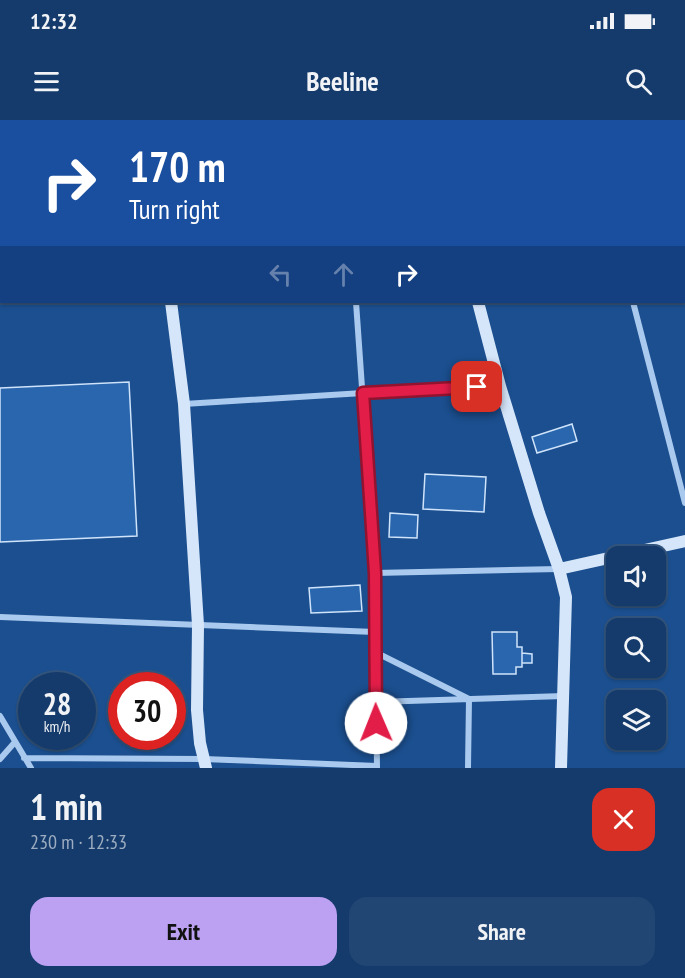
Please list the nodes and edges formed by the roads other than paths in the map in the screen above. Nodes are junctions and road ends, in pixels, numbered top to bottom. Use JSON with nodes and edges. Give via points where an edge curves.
{"nodes":[{"id":1,"x":171,"y":303,"type":"edge"},
{"id":2,"x":356,"y":303,"type":"edge"},
{"id":3,"x":478,"y":303,"type":"edge"},
{"id":4,"x":633,"y":303,"type":"edge"},
{"id":5,"x":500,"y":386,"type":"junction"},
{"id":6,"x":363,"y":393,"type":"junction"},
{"id":7,"x":184,"y":404,"type":"junction"},
{"id":8,"x":685,"y":503,"type":"edge"},
{"id":9,"x":685,"y":541,"type":"edge"},
{"id":10,"x":559,"y":569,"type":"junction"},
{"id":11,"x":375,"y":573,"type":"junction"},
{"id":12,"x":0,"y":617,"type":"edge"},
{"id":13,"x":198,"y":625,"type":"junction"},
{"id":14,"x":375,"y":632,"type":"junction"},
{"id":15,"x":375,"y":652,"type":"junction"},
{"id":16,"x":564,"y":696,"type":"junction"},
{"id":17,"x":469,"y":699,"type":"junction"},
{"id":18,"x":376,"y":702,"type":"junction"},
{"id":19,"x":0,"y":716,"type":"edge"},
{"id":20,"x":15,"y":742,"type":"junction"},
{"id":21,"x":24,"y":758,"type":"junction"},
{"id":22,"x":0,"y":759,"type":"edge"},
{"id":23,"x":205,"y":764,"type":"edge"},
{"id":24,"x":377,"y":767,"type":"edge"},
{"id":25,"x":31,"y":768,"type":"edge"},
{"id":26,"x":468,"y":768,"type":"edge"},
{"id":27,"x":561,"y":768,"type":"edge"}],
"edges":[{"from":1,"to":7,"type":"street"},
{"from":2,"to":6,"type":"street"},
{"from":3,"to":5,"type":"street"},
{"from":4,"to":8,"type":"street"},
{"from":5,"to":6,"type":"street"},
{"from":5,"to":10,"type":"street"},
{"from":6,"to":7,"type":"street"},
{"from":6,"to":11,"type":"street"},
{"from":7,"to":13,"type":"street"},
{"from":9,"to":10,"type":"street"},
{"from":10,"to":11,"type":"street"},
{"from":10,"to":16,"type":"street","via":[[566,597]]},
{"from":11,"to":14,"type":"street"},
{"from":12,"to":13,"type":"street"},
{"from":13,"to":14,"type":"street"},
{"from":13,"to":23,"type":"street","via":[[197,710]]},
{"from":14,"to":15,"type":"street"},
{"from":15,"to":17,"type":"street"},
{"from":15,"to":18,"type":"street"},
{"from":16,"to":17,"type":"street"},
{"from":16,"to":27,"type":"street"},
{"from":17,"to":18,"type":"street"},
{"from":17,"to":26,"type":"street"},
{"from":18,"to":24,"type":"street"},
{"from":19,"to":20,"type":"street"},
{"from":20,"to":21,"type":"street"},
{"from":20,"to":22,"type":"street"},
{"from":21,"to":23,"type":"street"},
{"from":21,"to":25,"type":"street"},
{"from":23,"to":24,"type":"street"}]}
